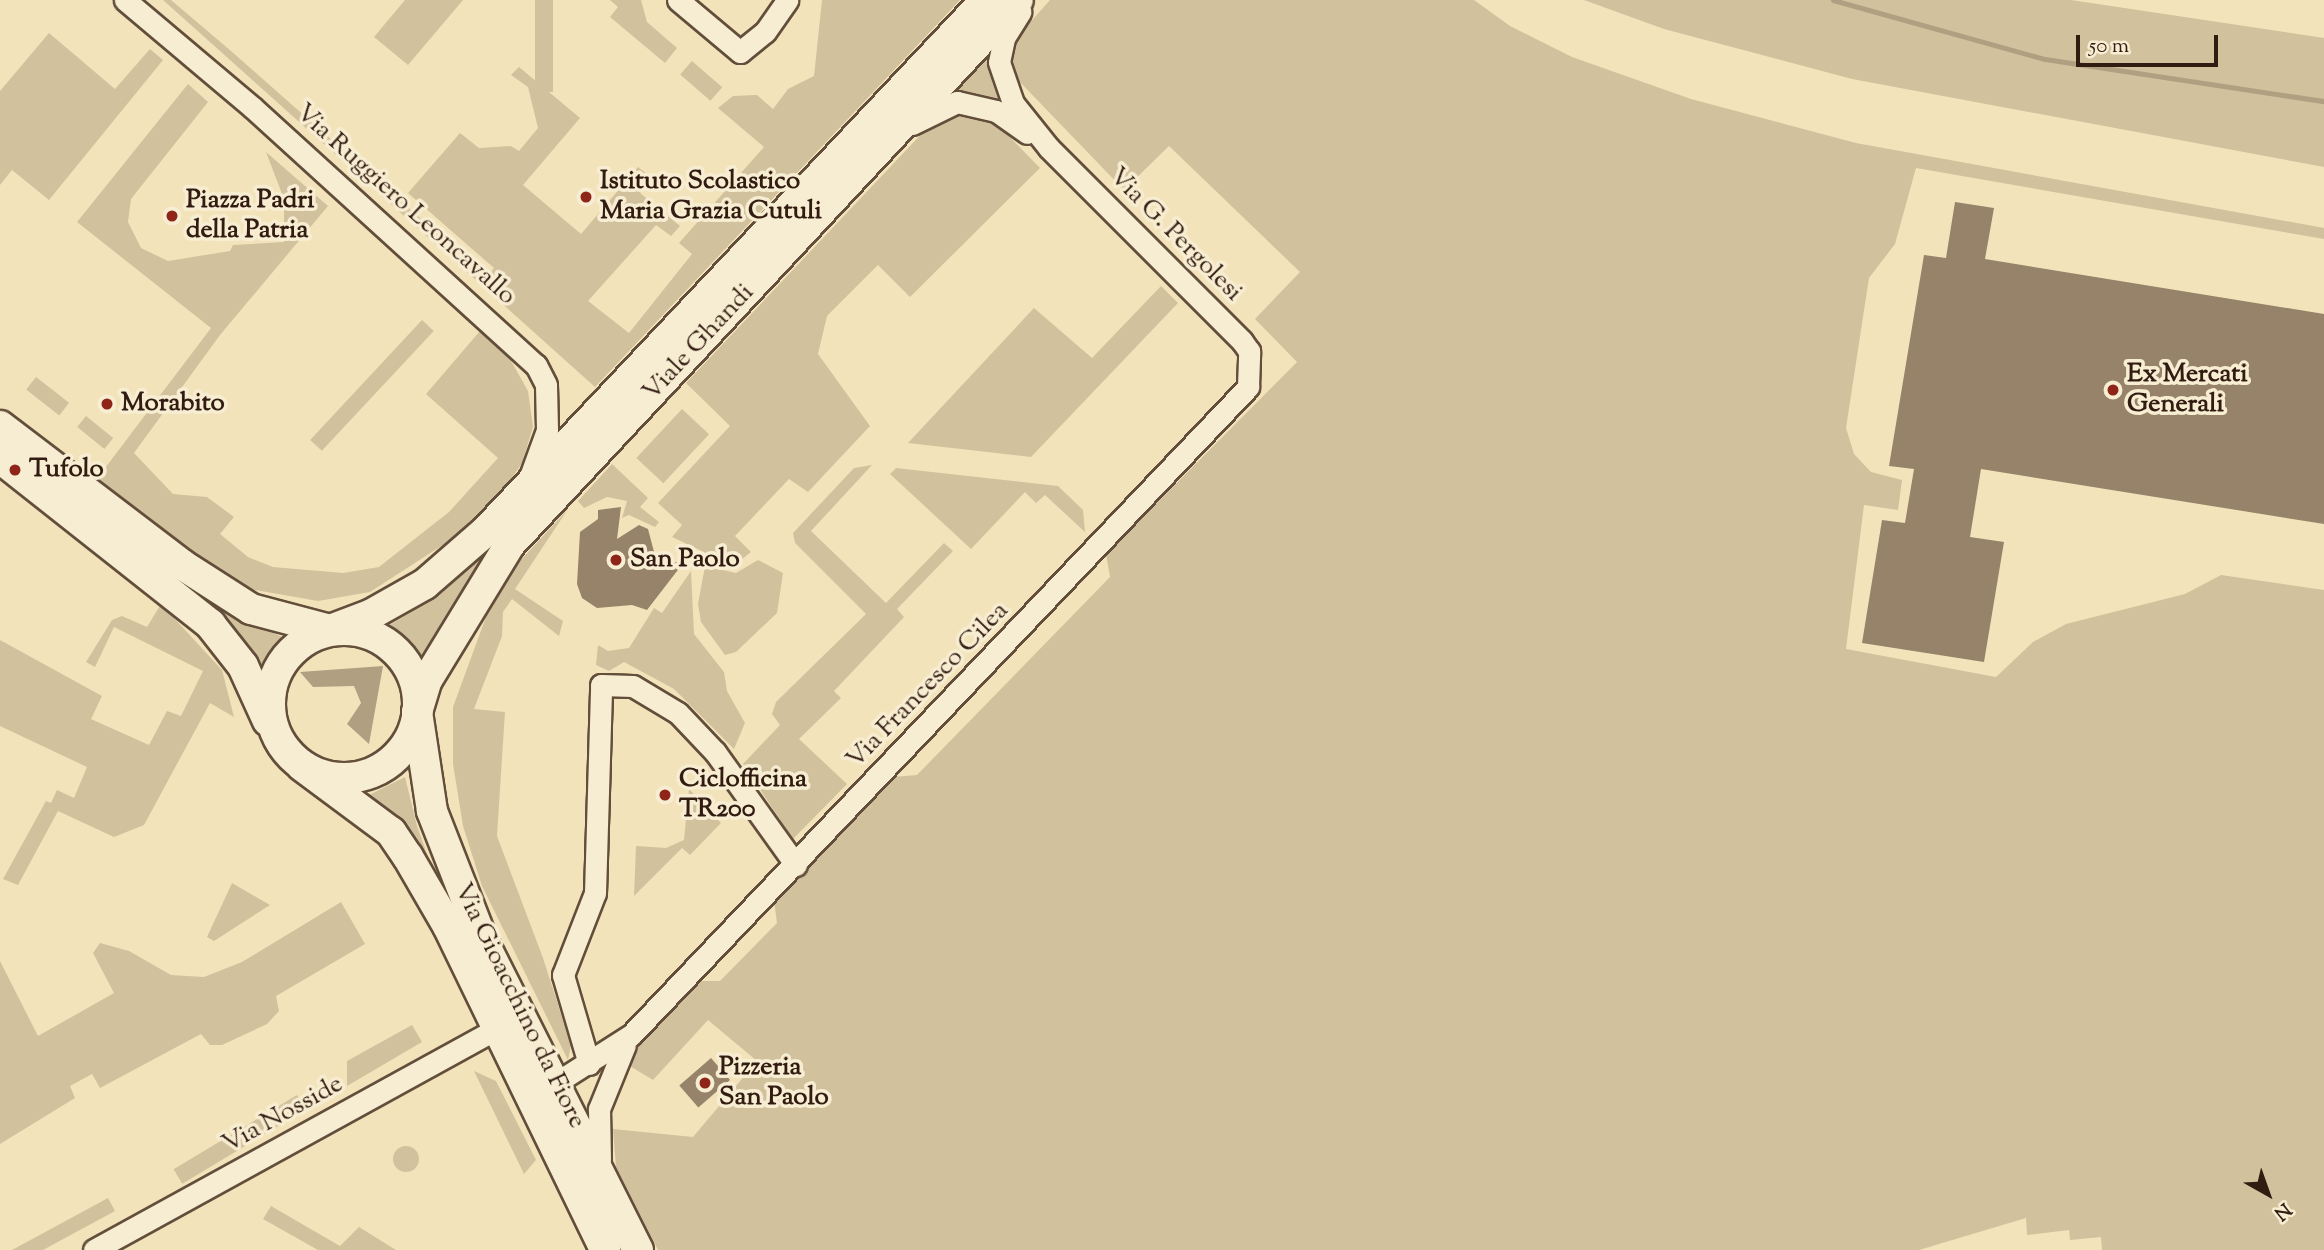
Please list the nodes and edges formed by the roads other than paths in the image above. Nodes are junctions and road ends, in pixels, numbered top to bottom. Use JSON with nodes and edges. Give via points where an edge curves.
{"nodes":[{"id":1,"x":125,"y":0,"type":"edge"},
{"id":2,"x":678,"y":0,"type":"edge"},
{"id":3,"x":787,"y":0,"type":"edge"},
{"id":4,"x":986,"y":0,"type":"edge"},
{"id":5,"x":1018,"y":0,"type":"edge"},
{"id":6,"x":1028,"y":0,"type":"edge"},
{"id":7,"x":1049,"y":148,"type":"junction"},
{"id":8,"x":866,"y":165,"type":"junction"},
{"id":9,"x":1251,"y":368,"type":"joint"},
{"id":10,"x":0,"y":426,"type":"edge"},
{"id":11,"x":0,"y":458,"type":"edge"},
{"id":12,"x":518,"y":497,"type":"junction"},
{"id":13,"x":330,"y":630,"type":"junction"},
{"id":14,"x":418,"y":712,"type":"junction"},
{"id":15,"x":278,"y":741,"type":"junction"},
{"id":16,"x":302,"y":766,"type":"junction"},
{"id":17,"x":796,"y":865,"type":"junction"},
{"id":18,"x":499,"y":1027,"type":"junction"},
{"id":19,"x":631,"y":1035,"type":"junction"},
{"id":20,"x":589,"y":1064,"type":"junction"},
{"id":21,"x":554,"y":1084,"type":"junction"},
{"id":22,"x":604,"y":1180,"type":"junction"},
{"id":23,"x":578,"y":1195,"type":"junction"},
{"id":24,"x":94,"y":1250,"type":"edge"},
{"id":25,"x":597,"y":1250,"type":"edge"},
{"id":26,"x":606,"y":1250,"type":"edge"},
{"id":27,"x":638,"y":1250,"type":"edge"}],
"edges":[{"from":1,"to":12,"type":"street","name":"Via Ruggiero Leoncavallo","via":[[458,290],[536,365],[546,385],[547,430],[541,455]]},
{"from":2,"to":3,"type":"street","via":[[740,52],[765,32]]},
{"from":4,"to":12,"type":"main road","name":"Viale Ghandi"},
{"from":5,"to":8,"type":"main road","name":"Viale Ghandi"},
{"from":6,"to":7,"type":"street","via":[[1004,38],[998,68],[1013,103]]},
{"from":7,"to":8,"type":"street","via":[[996,111],[957,102],[911,125]]},
{"from":7,"to":9,"type":"street","name":"Via G. Pergolesi","via":[[1242,341]]},
{"from":8,"to":14,"type":"main road","name":"Viale Ghandi","via":[[510,544],[445,646]]},
{"from":9,"to":17,"type":"street","name":"Via Francesco Cilea","via":[[1248,387],[1232,407]]},
{"from":10,"to":13,"type":"main road","via":[[229,597],[272,616]]},
{"from":11,"to":15,"type":"main road","via":[[210,624],[243,666]]},
{"from":12,"to":13,"type":"main road","name":"Viale Ghandi","via":[[425,584]]},
{"from":13,"to":14,"type":"main road","via":[[369,634],[401,656],[412,673]]},
{"from":13,"to":15,"type":"main road","via":[[289,653],[276,672],[270,707]]},
{"from":14,"to":16,"type":"main road","via":[[401,751],[365,775],[322,775]]},
{"from":14,"to":21,"type":"main road","name":"Via Gioacchino da Fiore","via":[[432,811],[483,942]]},
{"from":15,"to":16,"type":"main road"},
{"from":16,"to":18,"type":"main road","name":"Via Gioacchino da Fiore","via":[[391,832],[449,926]]},
{"from":17,"to":19,"type":"street","name":"Via Francesco Cilea"},
{"from":17,"to":20,"type":"street","via":[[715,752],[678,713],[633,686],[601,685],[595,893],[563,975]]},
{"from":18,"to":23,"type":"main road","name":"Via Gioacchino da Fiore"},
{"from":18,"to":24,"type":"street","name":"Via Nosside"},
{"from":19,"to":20,"type":"street"},
{"from":19,"to":22,"type":"street","via":[[608,1075],[599,1109],[596,1136]]},
{"from":20,"to":21,"type":"street"},
{"from":21,"to":22,"type":"main road","name":"Via Gioacchino da Fiore"},
{"from":22,"to":27,"type":"main road","name":"Via Gioacchino da Fiore"},
{"from":23,"to":25,"type":"street"},
{"from":23,"to":26,"type":"main road","name":"Via Gioacchino da Fiore"}]}
